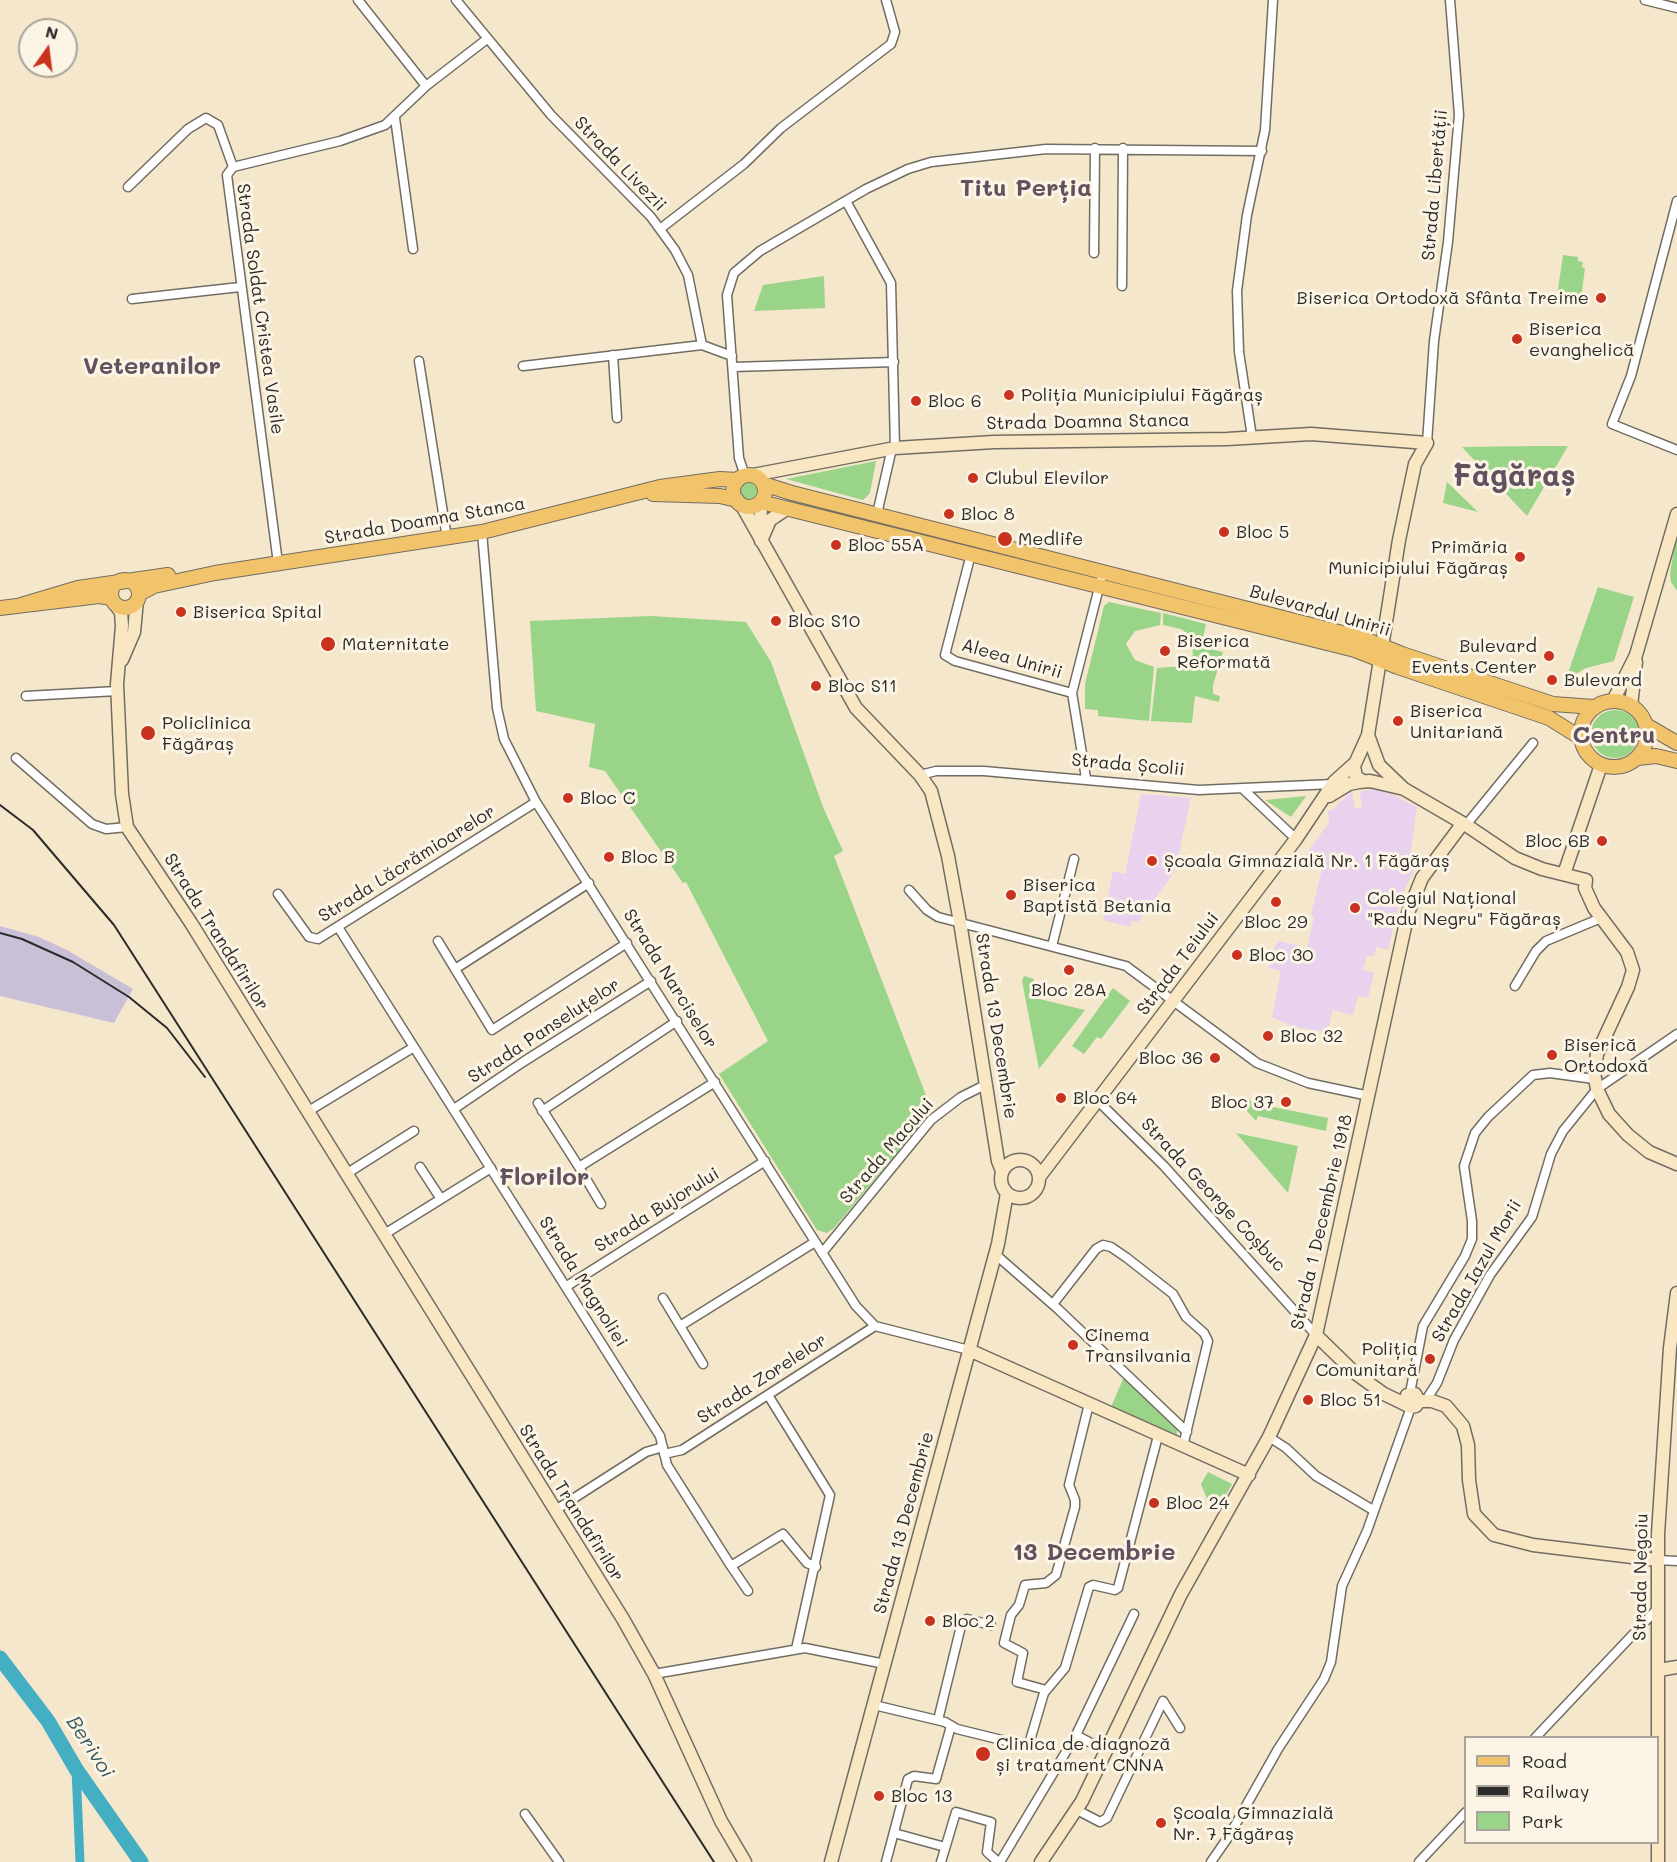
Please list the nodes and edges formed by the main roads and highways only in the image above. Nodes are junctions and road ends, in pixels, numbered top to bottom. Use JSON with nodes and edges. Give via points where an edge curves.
{"nodes":[{"id":1,"x":750,"y":479,"type":"junction"},
{"id":2,"x":638,"y":493,"type":"junction"},
{"id":3,"x":739,"y":502,"type":"junction"},
{"id":4,"x":761,"y":502,"type":"junction"},
{"id":5,"x":215,"y":573,"type":"junction"},
{"id":6,"x":122,"y":580,"type":"junction"},
{"id":7,"x":138,"y":597,"type":"junction"},
{"id":8,"x":113,"y":600,"type":"junction"},
{"id":9,"x":21,"y":605,"type":"junction"},
{"id":10,"x":0,"y":608,"type":"edge"},
{"id":11,"x":1381,"y":653,"type":"junction"},
{"id":12,"x":1594,"y":707,"type":"junction"},
{"id":13,"x":1646,"y":725,"type":"junction"},
{"id":14,"x":1581,"y":738,"type":"junction"},
{"id":15,"x":1677,"y":743,"type":"edge"},
{"id":16,"x":1638,"y":758,"type":"junction"},
{"id":17,"x":1677,"y":761,"type":"edge"}],
"edges":[{"from":1,"to":2,"type":"main road","name":"Strada Doamna Stanca","via":[[700,481]]},
{"from":1,"to":3,"type":"main road","via":[[734,490]]},
{"from":1,"to":4,"type":"main road","via":[[765,493]]},
{"from":1,"to":11,"type":"main road","name":"Bulevardul Unirii","via":[[1328,628]]},
{"from":2,"to":3,"type":"main road","name":"Strada Doamna Stanca","via":[[720,496]]},
{"from":2,"to":5,"type":"main road","name":"Strada Doamna Stanca","via":[[482,532]]},
{"from":3,"to":4,"type":"main road","via":[[751,506]]},
{"from":4,"to":11,"type":"main road","name":"Bulevardul Unirii"},
{"from":5,"to":6,"type":"main road","name":"Strada Doamna Stanca"},
{"from":5,"to":7,"type":"main road","name":"Strada Doamna Stanca","via":[[154,586]]},
{"from":6,"to":7,"type":"main road","via":[[135,584]]},
{"from":6,"to":8,"type":"main road","via":[[114,585]]},
{"from":6,"to":9,"type":"main road","name":"Strada Doamna Stanca","via":[[51,593]]},
{"from":7,"to":8,"type":"main road","via":[[127,607]]},
{"from":8,"to":9,"type":"main road","name":"Strada Doamna Stanca","via":[[99,596]]},
{"from":9,"to":10,"type":"main road","name":"Strada Doamna Stanca"},
{"from":11,"to":12,"type":"main road","name":"Bulevardul Unirii","via":[[1553,704]]},
{"from":11,"to":14,"type":"main road","name":"Bulevardul Unirii","via":[[1549,718]]},
{"from":12,"to":13,"type":"main road","name":"Bulevardul Unirii","via":[[1613,701],[1631,706]]},
{"from":12,"to":14,"type":"main road","via":[[1582,724]]},
{"from":13,"to":15,"type":"main road"},
{"from":13,"to":16,"type":"main road","via":[[1647,743]]},
{"from":14,"to":16,"type":"main road","name":"Bulevardul Unirii","via":[[1587,755],[1601,765],[1621,767]]},
{"from":16,"to":17,"type":"main road","via":[[1656,756]]}]}
